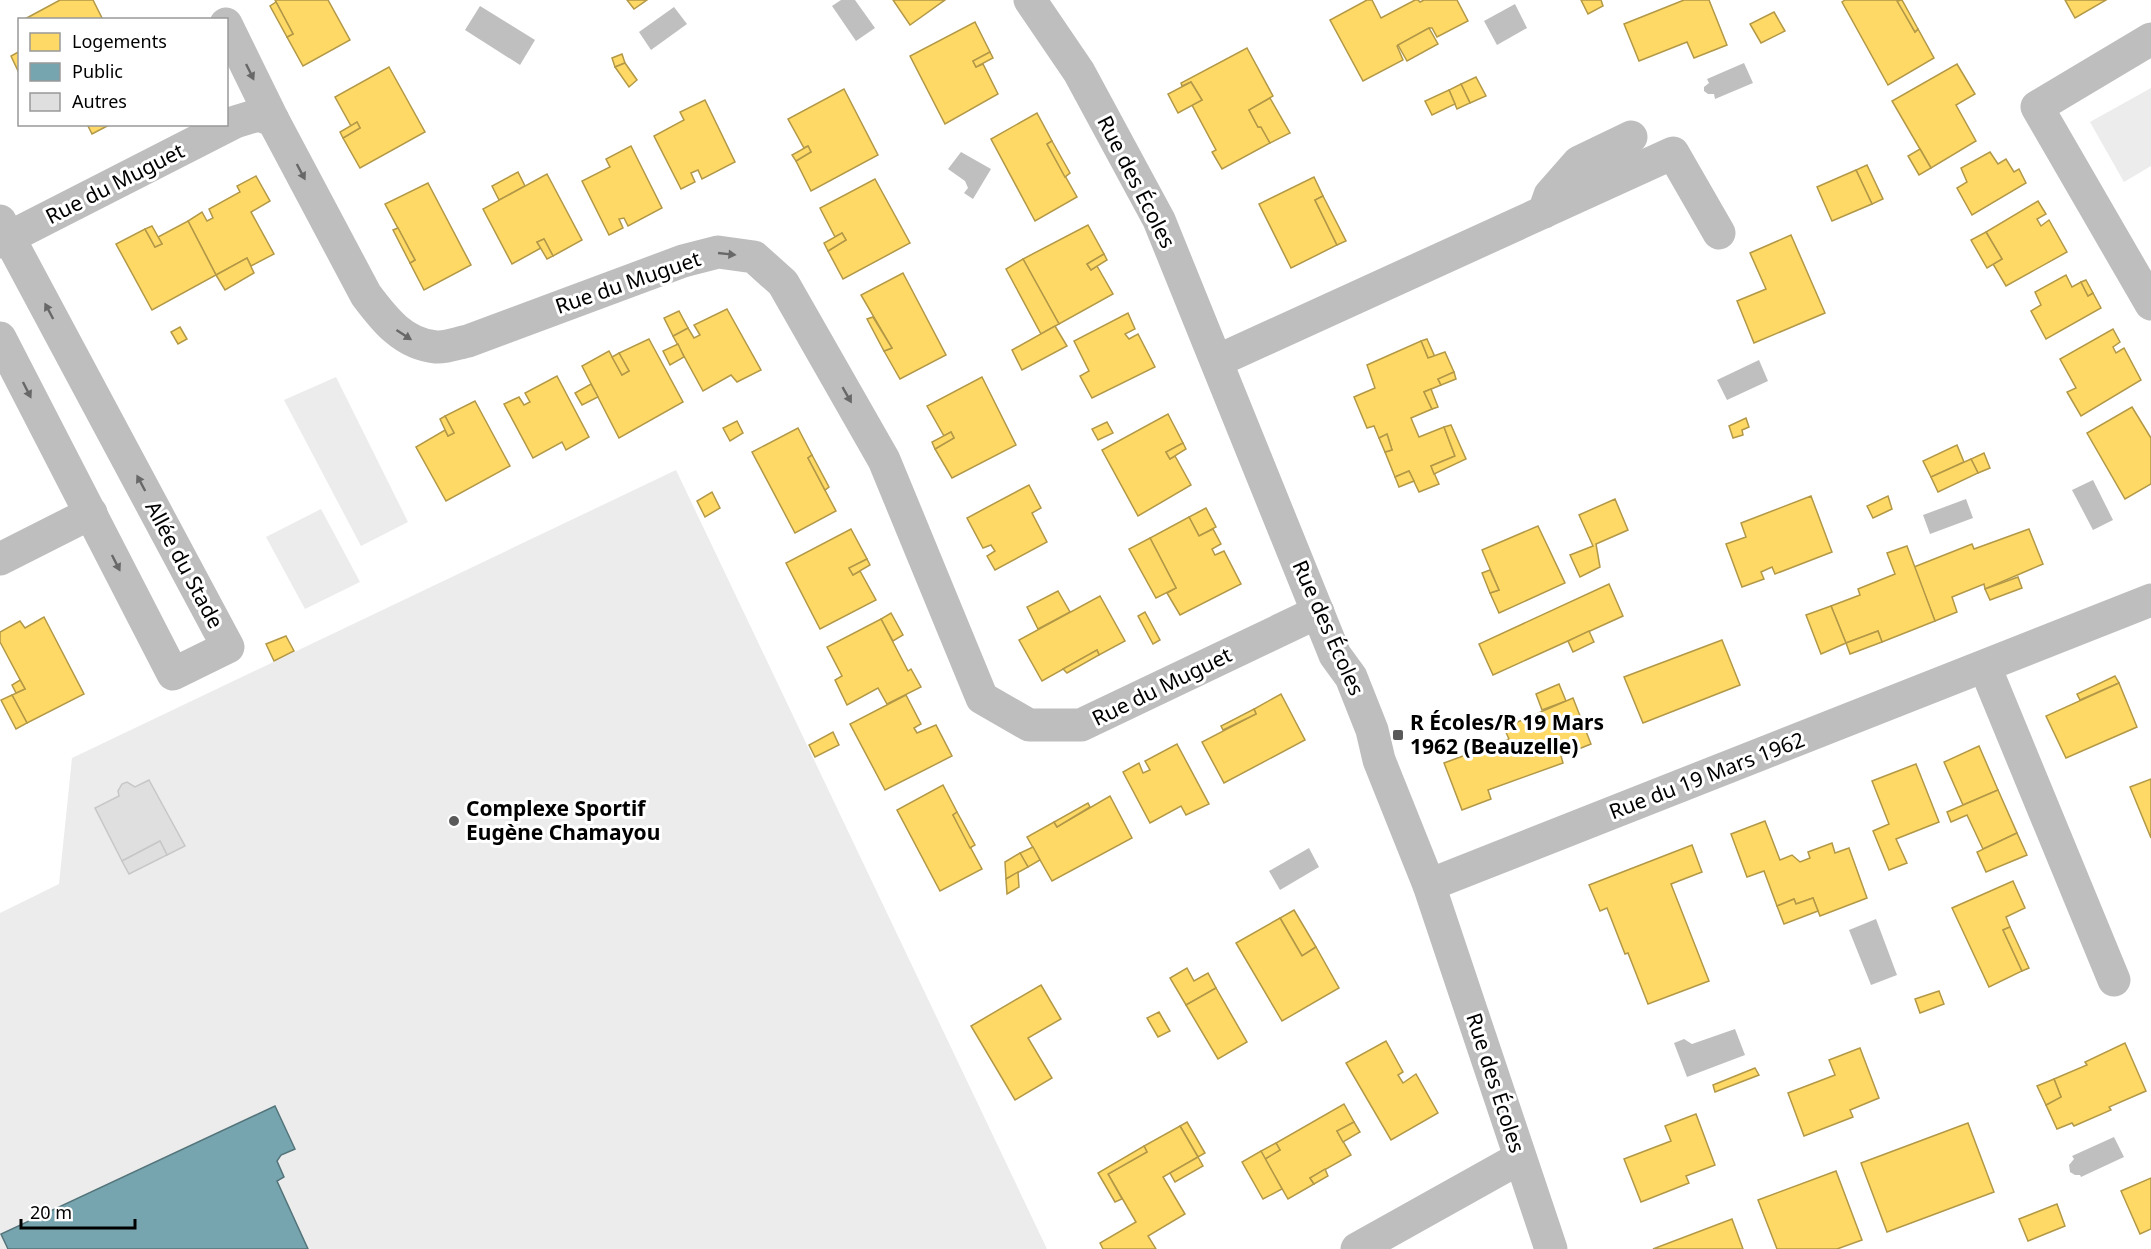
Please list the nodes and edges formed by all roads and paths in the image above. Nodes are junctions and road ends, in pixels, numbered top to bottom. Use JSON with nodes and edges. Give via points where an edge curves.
{"nodes":[{"id":1,"x":215,"y":0,"type":"edge"},
{"id":2,"x":1030,"y":0,"type":"edge"},
{"id":3,"x":223,"y":18,"type":"edge"},
{"id":4,"x":228,"y":28,"type":"edge"},
{"id":5,"x":2151,"y":39,"type":"edge"},
{"id":6,"x":273,"y":120,"type":"junction"},
{"id":7,"x":228,"y":125,"type":"edge"},
{"id":8,"x":227,"y":126,"type":"edge"},
{"id":9,"x":1631,"y":137,"type":"dead end"},
{"id":10,"x":1544,"y":212,"type":"junction"},
{"id":11,"x":1719,"y":233,"type":"dead end"},
{"id":12,"x":3,"y":234,"type":"edge"},
{"id":13,"x":2151,"y":304,"type":"edge"},
{"id":14,"x":0,"y":338,"type":"edge"},
{"id":15,"x":1217,"y":361,"type":"junction"},
{"id":16,"x":91,"y":513,"type":"junction"},
{"id":17,"x":0,"y":559,"type":"edge"},
{"id":18,"x":2151,"y":600,"type":"edge"},
{"id":19,"x":1318,"y":612,"type":"junction"},
{"id":20,"x":1985,"y":667,"type":"junction"},
{"id":21,"x":1429,"y":885,"type":"junction"},
{"id":22,"x":2114,"y":980,"type":"dead end"},
{"id":23,"x":1520,"y":1158,"type":"junction"},
{"id":24,"x":1357,"y":1249,"type":"edge"},
{"id":25,"x":1551,"y":1249,"type":"edge"}],
"edges":[{"from":1,"to":3,"type":"street"},
{"from":2,"to":15,"type":"street","name":"Rue des Écoles","via":[[1079,72],[1159,220]]},
{"from":4,"to":6,"type":"street","one_way":true},
{"from":5,"to":13,"type":"street","via":[[2037,107]]},
{"from":6,"to":7,"type":"street","name":"Rue du Muguet","via":[[258,115]]},
{"from":6,"to":19,"type":"street","name":"Rue du Muguet","one_way":true,"via":[[366,295],[386,322],[409,339],[436,347],[468,341],[683,261],[718,252],[754,257],[783,283],[884,460],[982,698],[1029,725],[1082,725]]},
{"from":8,"to":12,"type":"street","name":"Rue du Muguet"},
{"from":9,"to":10,"type":"street","via":[[1579,162],[1550,195]]},
{"from":10,"to":11,"type":"street","via":[[1673,153]]},
{"from":10,"to":15,"type":"street"},
{"from":16,"to":12,"type":"street","name":"Allée du Stade","one_way":true,"via":[[173,674],[228,647]]},
{"from":14,"to":16,"type":"street","name":"Allée du Stade","one_way":true},
{"from":15,"to":19,"type":"street","name":"Rue des Écoles"},
{"from":16,"to":17,"type":"street"},
{"from":18,"to":20,"type":"street","name":"Rue du 19 Mars 1962"},
{"from":19,"to":21,"type":"street","name":"Rue des Écoles","via":[[1335,656],[1352,677],[1379,759]]},
{"from":20,"to":21,"type":"street","name":"Rue du 19 Mars 1962"},
{"from":20,"to":22,"type":"street"},
{"from":21,"to":23,"type":"street","name":"Rue des Écoles"},
{"from":23,"to":24,"type":"street"},
{"from":23,"to":25,"type":"street","name":"Rue des Écoles"}]}
